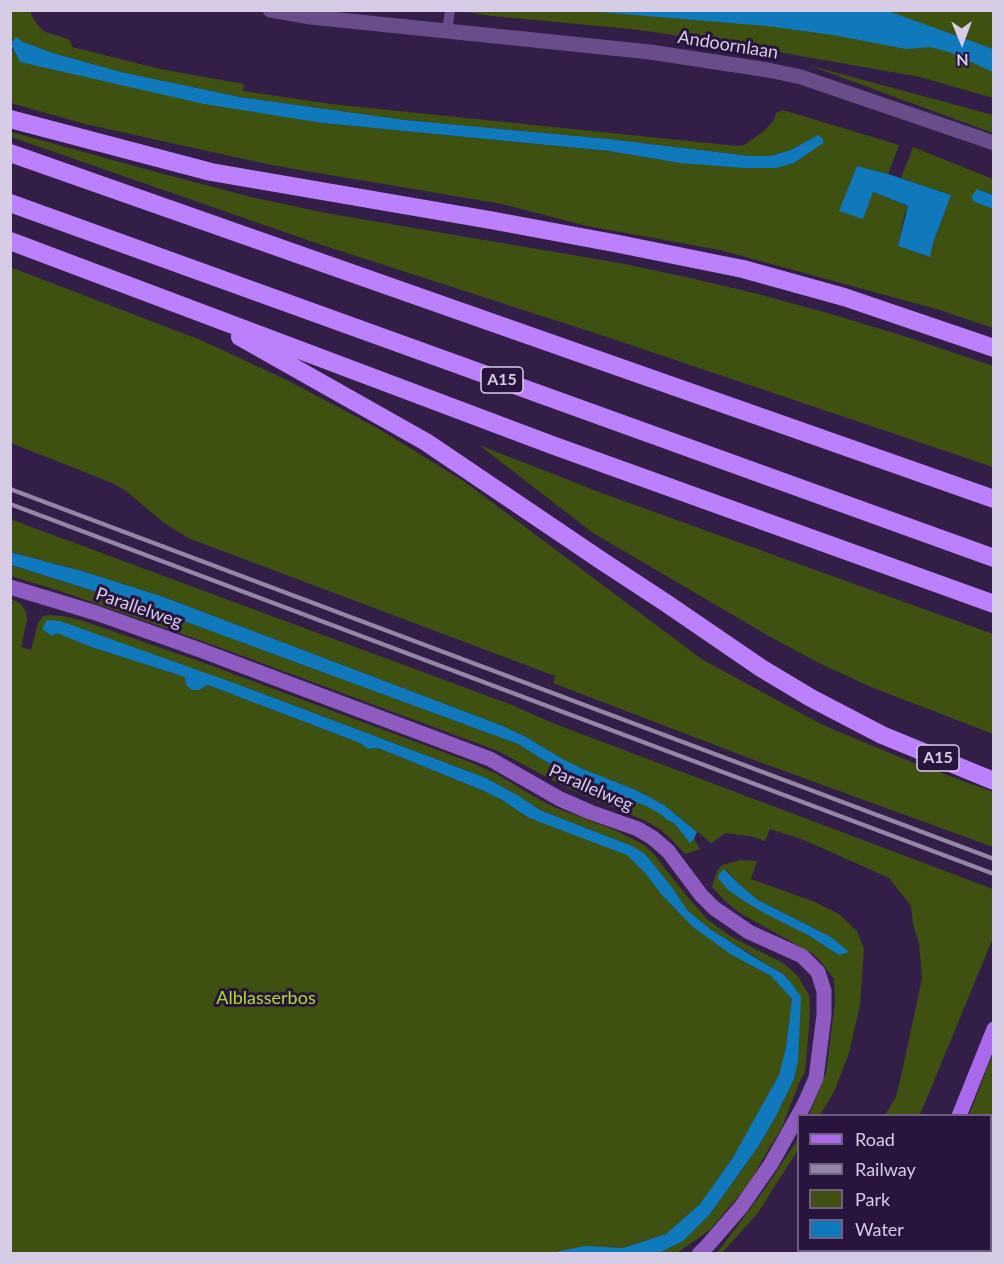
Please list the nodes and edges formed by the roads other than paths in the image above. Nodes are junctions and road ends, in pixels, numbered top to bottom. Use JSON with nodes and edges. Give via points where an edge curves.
{"nodes":[{"id":1,"x":270,"y":10,"type":"edge"},
{"id":2,"x":450,"y":10,"type":"edge"},
{"id":3,"x":447,"y":32,"type":"junction"},
{"id":4,"x":10,"y":119,"type":"edge"},
{"id":5,"x":993,"y":143,"type":"edge"},
{"id":6,"x":10,"y":153,"type":"edge"},
{"id":7,"x":10,"y":202,"type":"edge"},
{"id":8,"x":10,"y":241,"type":"edge"},
{"id":9,"x":188,"y":308,"type":"junction"},
{"id":10,"x":993,"y":348,"type":"edge"},
{"id":11,"x":993,"y":499,"type":"edge"},
{"id":12,"x":993,"y":558,"type":"edge"},
{"id":13,"x":10,"y":587,"type":"edge"},
{"id":14,"x":993,"y":603,"type":"edge"},
{"id":15,"x":993,"y":782,"type":"edge"},
{"id":16,"x":993,"y":1029,"type":"edge"},
{"id":17,"x":799,"y":1114,"type":"edge"},
{"id":18,"x":960,"y":1114,"type":"edge"},
{"id":19,"x":797,"y":1118,"type":"edge"},
{"id":20,"x":699,"y":1254,"type":"edge"}],
"edges":[{"from":1,"to":3,"type":"street","name":"Andoornlaan"},
{"from":2,"to":3,"type":"lane"},
{"from":3,"to":5,"type":"street","name":"Andoornlaan","via":[[650,52],[768,70],[801,77]]},
{"from":4,"to":10,"type":"highway","via":[[211,172],[502,222],[743,269],[844,297]]},
{"from":6,"to":11,"type":"highway"},
{"from":7,"to":12,"type":"highway","number":"A15"},
{"from":8,"to":9,"type":"highway","number":"A15"},
{"from":9,"to":14,"type":"highway","number":"A15","via":[[552,445]]},
{"from":9,"to":15,"type":"highway","number":"A15","via":[[426,442],[811,698],[882,735]]},
{"from":13,"to":17,"type":"street","name":"Parallelweg","via":[[200,650],[490,759],[560,799],[653,838],[714,908],[749,932],[802,956],[818,972],[824,991],[824,1015],[816,1078]]},
{"from":16,"to":18,"type":"main road"},
{"from":19,"to":20,"type":"street","name":"Parallelweg","via":[[741,1207]]}]}
